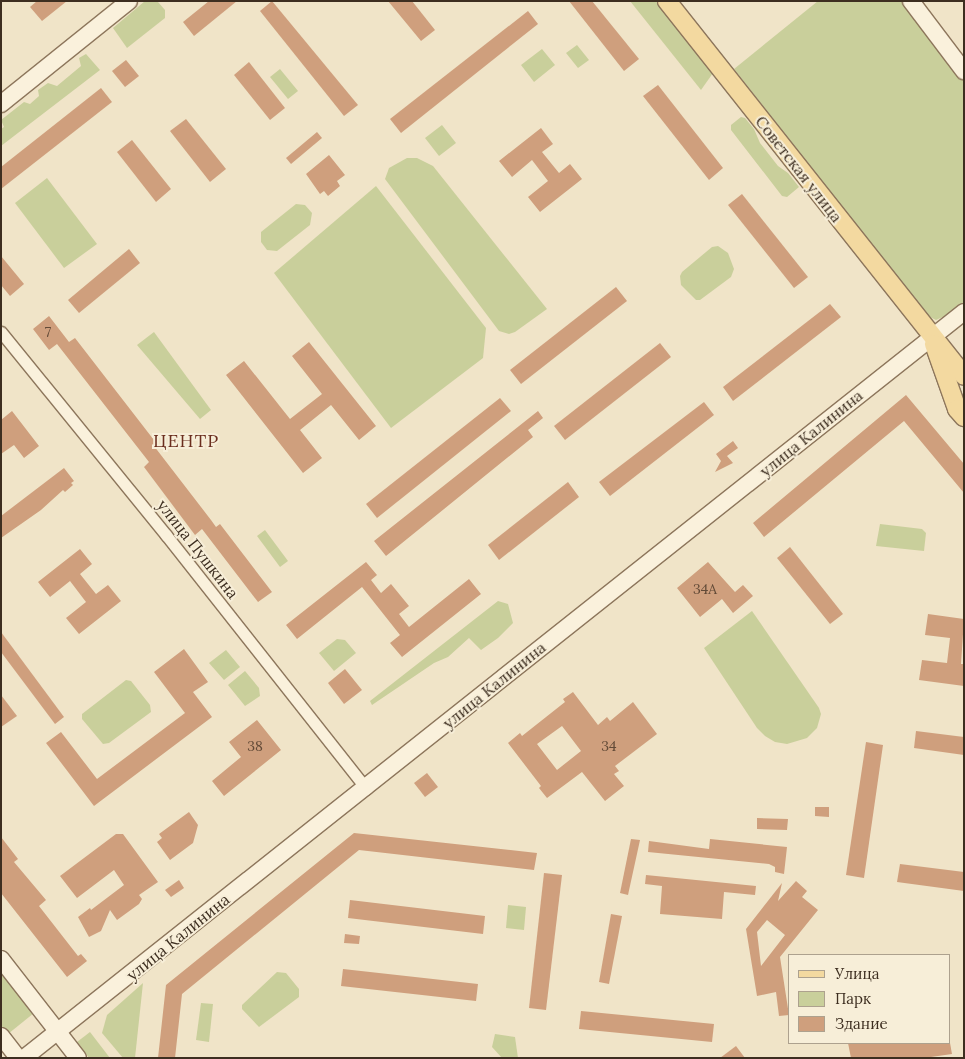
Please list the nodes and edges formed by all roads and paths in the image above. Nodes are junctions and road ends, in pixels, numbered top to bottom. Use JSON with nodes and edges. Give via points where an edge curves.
{"nodes":[{"id":1,"x":129,"y":1,"type":"edge"},
{"id":2,"x":667,"y":1,"type":"edge"},
{"id":3,"x":911,"y":1,"type":"edge"},
{"id":4,"x":964,"y":71,"type":"edge"},
{"id":5,"x":1,"y":104,"type":"edge"},
{"id":6,"x":964,"y":312,"type":"edge"},
{"id":7,"x":1,"y":332,"type":"edge"},
{"id":8,"x":932,"y":336,"type":"junction"},
{"id":9,"x":964,"y":376,"type":"edge"},
{"id":10,"x":964,"y":417,"type":"edge"},
{"id":11,"x":366,"y":788,"type":"junction"},
{"id":12,"x":1,"y":959,"type":"edge"},
{"id":13,"x":58,"y":1032,"type":"junction"},
{"id":14,"x":1,"y":1036,"type":"edge"},
{"id":15,"x":18,"y":1058,"type":"edge"},
{"id":16,"x":24,"y":1058,"type":"edge"},
{"id":17,"x":78,"y":1058,"type":"edge"}],
"edges":[{"from":1,"to":5,"type":"main road"},
{"from":2,"to":8,"type":"main road","name":"Советская улица"},
{"from":3,"to":4,"type":"main road"},
{"from":6,"to":8,"type":"main road","name":"улица Калинина"},
{"from":7,"to":11,"type":"street","name":"улица Пушкина"},
{"from":8,"to":9,"type":"main road","name":"Советская улица"},
{"from":8,"to":10,"type":"main road","name":"Советская улица","via":[[954,400]]},
{"from":8,"to":11,"type":"main road","name":"улица Калинина"},
{"from":11,"to":13,"type":"main road","name":"улица Калинина"},
{"from":12,"to":13,"type":"main road"},
{"from":13,"to":16,"type":"main road","name":"улица Калинина"},
{"from":13,"to":17,"type":"main road"},
{"from":14,"to":15,"type":"main road"}]}
